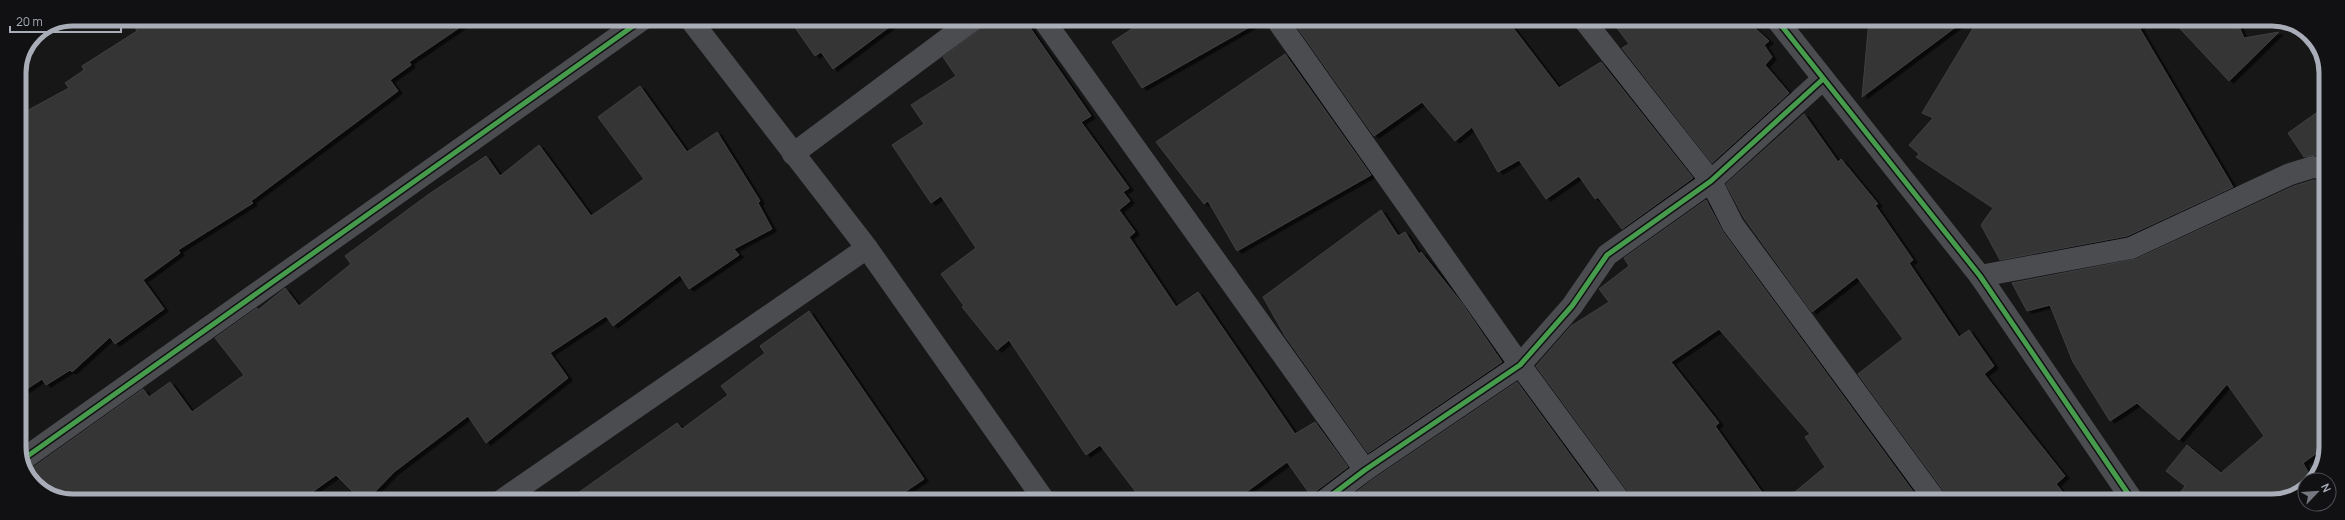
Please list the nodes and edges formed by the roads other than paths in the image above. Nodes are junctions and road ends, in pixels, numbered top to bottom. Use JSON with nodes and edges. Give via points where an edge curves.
{"nodes":[{"id":1,"x":633,"y":26,"type":"edge"},
{"id":2,"x":695,"y":26,"type":"edge"},
{"id":3,"x":965,"y":26,"type":"edge"},
{"id":4,"x":1048,"y":26,"type":"edge"},
{"id":5,"x":1281,"y":26,"type":"edge"},
{"id":6,"x":1589,"y":26,"type":"edge"},
{"id":7,"x":1782,"y":26,"type":"edge"},
{"id":8,"x":1823,"y":79,"type":"junction"},
{"id":9,"x":793,"y":154,"type":"junction"},
{"id":10,"x":2319,"y":168,"type":"edge"},
{"id":11,"x":1711,"y":181,"type":"junction"},
{"id":12,"x":868,"y":248,"type":"junction"},
{"id":13,"x":1980,"y":276,"type":"junction"},
{"id":14,"x":1520,"y":365,"type":"junction"},
{"id":15,"x":27,"y":456,"type":"edge"},
{"id":16,"x":1364,"y":470,"type":"junction"},
{"id":17,"x":511,"y":494,"type":"edge"},
{"id":18,"x":1039,"y":494,"type":"edge"},
{"id":19,"x":1333,"y":494,"type":"edge"},
{"id":20,"x":1615,"y":494,"type":"edge"},
{"id":21,"x":1931,"y":494,"type":"edge"},
{"id":22,"x":2128,"y":494,"type":"edge"}],
"edges":[{"from":1,"to":15,"type":"street"},
{"from":2,"to":9,"type":"street"},
{"from":3,"to":9,"type":"street"},
{"from":4,"to":16,"type":"street"},
{"from":5,"to":14,"type":"street"},
{"from":6,"to":11,"type":"street"},
{"from":7,"to":8,"type":"street"},
{"from":8,"to":11,"type":"street"},
{"from":8,"to":13,"type":"street"},
{"from":9,"to":12,"type":"street"},
{"from":10,"to":13,"type":"street","via":[[2313,167],[2290,174],[2131,248]]},
{"from":11,"to":14,"type":"street","via":[[1608,255],[1572,306]]},
{"from":11,"to":21,"type":"street","via":[[1733,225]]},
{"from":12,"to":17,"type":"street"},
{"from":12,"to":18,"type":"street"},
{"from":13,"to":22,"type":"street"},
{"from":14,"to":16,"type":"street"},
{"from":14,"to":20,"type":"street"},
{"from":16,"to":19,"type":"street"}]}
